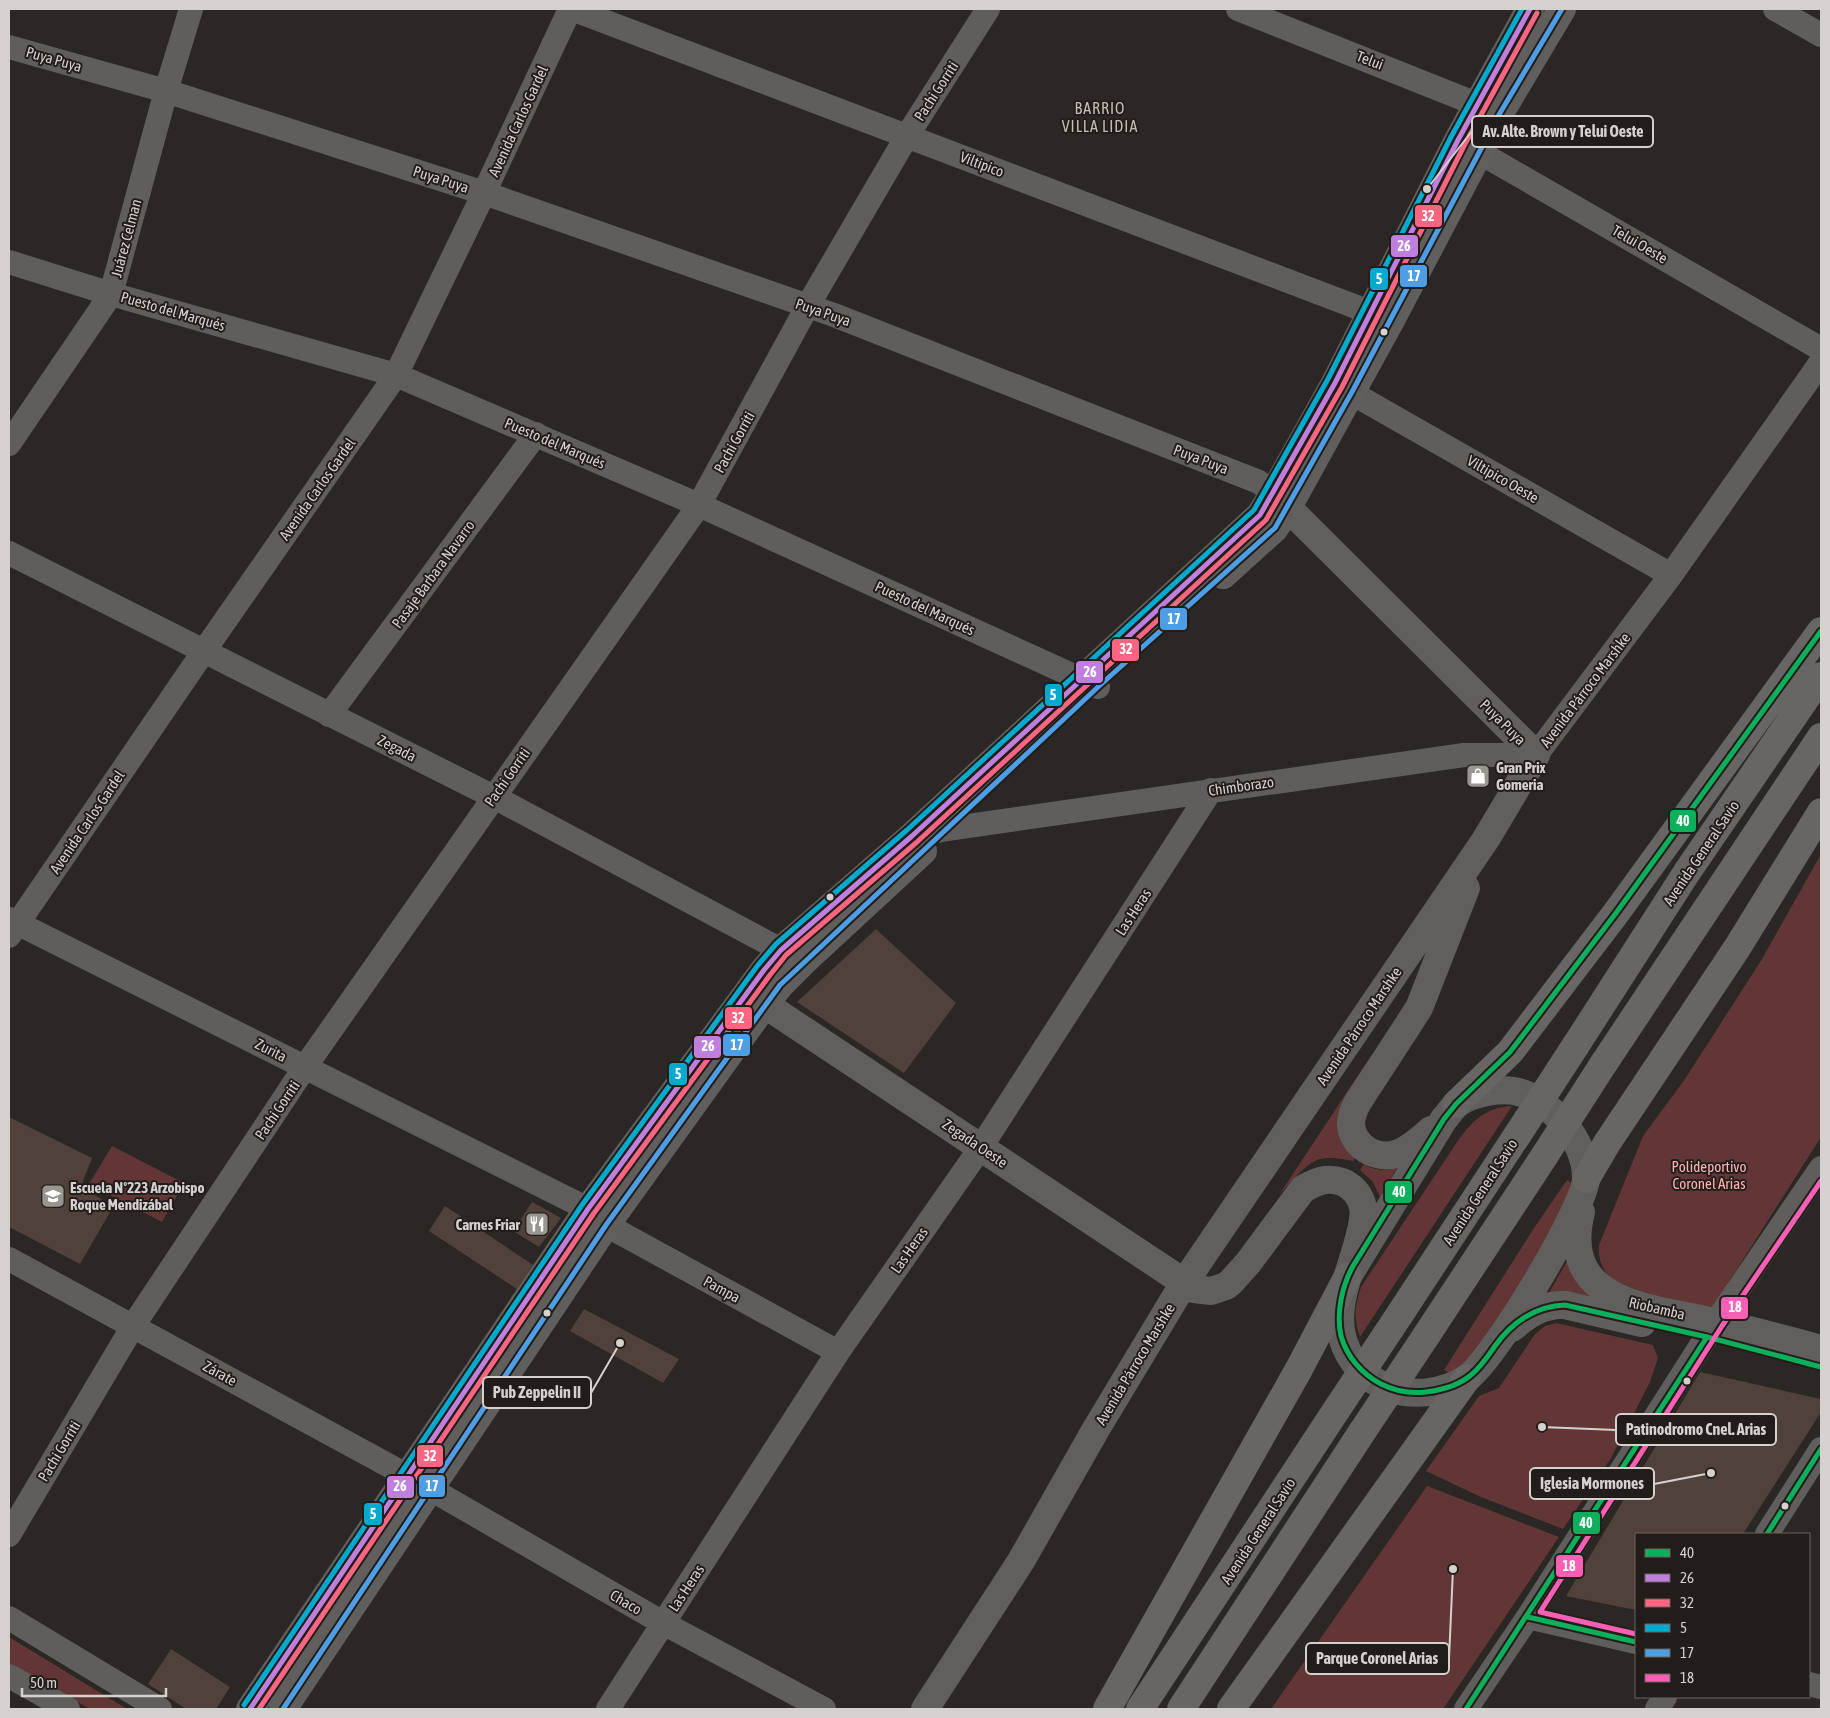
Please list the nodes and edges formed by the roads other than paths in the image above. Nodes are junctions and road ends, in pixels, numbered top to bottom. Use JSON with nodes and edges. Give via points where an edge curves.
{"nodes":[{"id":1,"x":191,"y":9,"type":"edge"},
{"id":2,"x":571,"y":9,"type":"edge"},
{"id":3,"x":988,"y":9,"type":"edge"},
{"id":4,"x":1242,"y":9,"type":"edge"},
{"id":5,"x":1530,"y":9,"type":"edge"},
{"id":6,"x":1562,"y":9,"type":"edge"},
{"id":7,"x":1775,"y":9,"type":"edge"},
{"id":8,"x":1821,"y":34,"type":"edge"},
{"id":9,"x":9,"y":47,"type":"edge"},
{"id":10,"x":166,"y":90,"type":"junction"},
{"id":11,"x":1489,"y":108,"type":"junction"},
{"id":12,"x":907,"y":136,"type":"junction"},
{"id":13,"x":1469,"y":146,"type":"junction"},
{"id":14,"x":484,"y":192,"type":"junction"},
{"id":15,"x":9,"y":262,"type":"edge"},
{"id":16,"x":111,"y":294,"type":"junction"},
{"id":17,"x":807,"y":307,"type":"junction"},
{"id":18,"x":1381,"y":316,"type":"junction"},
{"id":19,"x":1821,"y":349,"type":"edge"},
{"id":20,"x":1821,"y":362,"type":"edge"},
{"id":21,"x":396,"y":375,"type":"junction"},
{"id":22,"x":1344,"y":388,"type":"junction"},
{"id":23,"x":536,"y":434,"type":"junction"},
{"id":24,"x":9,"y":444,"type":"edge"},
{"id":25,"x":1281,"y":501,"type":"junction"},
{"id":26,"x":700,"y":504,"type":"junction"},
{"id":27,"x":9,"y":553,"type":"edge"},
{"id":28,"x":1671,"y":575,"type":"junction"},
{"id":29,"x":1821,"y":631,"type":"edge"},
{"id":30,"x":204,"y":651,"type":"junction"},
{"id":31,"x":1821,"y":676,"type":"edge"},
{"id":32,"x":1090,"y":683,"type":"junction"},
{"id":33,"x":329,"y":715,"type":"junction"},
{"id":34,"x":1821,"y":737,"type":"edge"},
{"id":35,"x":1536,"y":755,"type":"junction"},
{"id":36,"x":1211,"y":790,"type":"junction"},
{"id":37,"x":494,"y":797,"type":"junction"},
{"id":38,"x":1821,"y":812,"type":"edge"},
{"id":39,"x":947,"y":829,"type":"junction"},
{"id":40,"x":912,"y":836,"type":"junction"},
{"id":41,"x":1486,"y":839,"type":"junction"},
{"id":42,"x":12,"y":926,"type":"edge"},
{"id":43,"x":792,"y":956,"type":"junction"},
{"id":44,"x":756,"y":998,"type":"junction"},
{"id":45,"x":305,"y":1067,"type":"junction"},
{"id":46,"x":1450,"y":1112,"type":"junction"},
{"id":47,"x":981,"y":1147,"type":"junction"},
{"id":48,"x":1821,"y":1168,"type":"edge"},
{"id":49,"x":1585,"y":1184,"type":"junction"},
{"id":50,"x":597,"y":1217,"type":"junction"},
{"id":51,"x":9,"y":1259,"type":"edge"},
{"id":52,"x":1348,"y":1276,"type":"junction"},
{"id":53,"x":1184,"y":1283,"type":"junction"},
{"id":54,"x":133,"y":1326,"type":"junction"},
{"id":55,"x":1712,"y":1330,"type":"junction"},
{"id":56,"x":1503,"y":1336,"type":"junction"},
{"id":57,"x":1821,"y":1348,"type":"edge"},
{"id":58,"x":838,"y":1352,"type":"junction"},
{"id":59,"x":1821,"y":1367,"type":"edge"},
{"id":60,"x":1467,"y":1378,"type":"junction"},
{"id":61,"x":1821,"y":1449,"type":"edge"},
{"id":62,"x":419,"y":1483,"type":"junction"},
{"id":63,"x":1768,"y":1533,"type":"edge"},
{"id":64,"x":9,"y":1535,"type":"edge"},
{"id":65,"x":1528,"y":1616,"type":"junction"},
{"id":66,"x":9,"y":1618,"type":"edge"},
{"id":67,"x":663,"y":1623,"type":"junction"},
{"id":68,"x":1635,"y":1642,"type":"edge"},
{"id":69,"x":9,"y":1676,"type":"edge"},
{"id":70,"x":1664,"y":1698,"type":"edge"},
{"id":71,"x":68,"y":1709,"type":"edge"},
{"id":72,"x":160,"y":1709,"type":"edge"},
{"id":73,"x":250,"y":1709,"type":"edge"},
{"id":74,"x":283,"y":1709,"type":"edge"},
{"id":75,"x":608,"y":1709,"type":"edge"},
{"id":76,"x":824,"y":1709,"type":"edge"},
{"id":77,"x":925,"y":1709,"type":"edge"},
{"id":78,"x":1107,"y":1709,"type":"edge"},
{"id":79,"x":1140,"y":1709,"type":"edge"},
{"id":80,"x":1181,"y":1709,"type":"edge"},
{"id":81,"x":1231,"y":1709,"type":"edge"},
{"id":82,"x":1466,"y":1709,"type":"edge"},
{"id":83,"x":1657,"y":1709,"type":"edge"}],
"edges":[{"from":1,"to":10,"type":"street","name":"Juárez Celman"},
{"from":2,"to":12,"type":"street","name":"Viltipico"},
{"from":2,"to":14,"type":"street","name":"Avenida Carlos Gardel"},
{"from":3,"to":12,"type":"street","name":"Pachi Gorriti"},
{"from":4,"to":11,"type":"street","name":"Telui"},
{"from":5,"to":11,"type":"main road"},
{"from":6,"to":11,"type":"main road"},
{"from":7,"to":8,"type":"street"},
{"from":9,"to":10,"type":"street","name":"Puya Puya"},
{"from":10,"to":14,"type":"street","name":"Puya Puya"},
{"from":10,"to":16,"type":"street","name":"Juárez Celman"},
{"from":11,"to":13,"type":"main road"},
{"from":12,"to":17,"type":"street","name":"Pachi Gorriti"},
{"from":12,"to":18,"type":"street","name":"Viltipico"},
{"from":13,"to":18,"type":"main road"},
{"from":13,"to":19,"type":"street","name":"Telui Oeste"},
{"from":14,"to":17,"type":"street","name":"Puya Puya"},
{"from":14,"to":21,"type":"street","name":"Avenida Carlos Gardel"},
{"from":15,"to":16,"type":"street","name":"Puesto del Marqués"},
{"from":16,"to":21,"type":"street","name":"Puesto del Marqués"},
{"from":16,"to":24,"type":"street","name":"Juárez Celman"},
{"from":17,"to":25,"type":"street","name":"Puya Puya","via":[[1260,482]]},
{"from":17,"to":26,"type":"street","name":"Pachi Gorriti"},
{"from":18,"to":22,"type":"main road"},
{"from":20,"to":28,"type":"street","name":"Avenida Párroco Marshke"},
{"from":21,"to":23,"type":"street","name":"Puesto del Marqués"},
{"from":21,"to":30,"type":"street","name":"Avenida Carlos Gardel"},
{"from":22,"to":25,"type":"main road"},
{"from":22,"to":28,"type":"street","name":"Viltipico Oeste"},
{"from":23,"to":26,"type":"street","name":"Puesto del Marqués"},
{"from":23,"to":33,"type":"street","name":"Pasaje Barbara Navarro"},
{"from":25,"to":32,"type":"main road","via":[[1275,528]]},
{"from":25,"to":35,"type":"main road","name":"Puya Puya"},
{"from":26,"to":32,"type":"street","name":"Puesto del Marqués"},
{"from":26,"to":37,"type":"street","name":"Pachi Gorriti"},
{"from":27,"to":30,"type":"street","name":"Zegada"},
{"from":28,"to":35,"type":"street","name":"Avenida Párroco Marshke"},
{"from":29,"to":46,"type":"highway","via":[[1616,913],[1510,1052]]},
{"from":30,"to":33,"type":"street","name":"Zegada"},
{"from":30,"to":42,"type":"street","name":"Avenida Carlos Gardel"},
{"from":31,"to":79,"type":"highway","name":"Avenida General Savio","bridge":true,"via":[[1687,872]]},
{"from":32,"to":39,"type":"main road"},
{"from":32,"to":40,"type":"main road"},
{"from":33,"to":37,"type":"street","name":"Zegada"},
{"from":34,"to":80,"type":"highway","bridge":true},
{"from":35,"to":36,"type":"street","name":"Chimborazo","via":[[1464,755]]},
{"from":35,"to":41,"type":"main road","name":"Avenida Párroco Marshke"},
{"from":36,"to":39,"type":"street","name":"Chimborazo"},
{"from":36,"to":47,"type":"street","name":"Las Heras"},
{"from":37,"to":43,"type":"street","name":"Zegada"},
{"from":37,"to":45,"type":"street","name":"Pachi Gorriti"},
{"from":38,"to":49,"type":"highway","via":[[1742,940],[1607,1143]]},
{"from":39,"to":40,"type":"street","name":"Chimborazo"},
{"from":39,"to":43,"type":"main road"},
{"from":40,"to":43,"type":"main road"},
{"from":41,"to":46,"type":"main road","via":[[1419,1008],[1358,1102],[1351,1126],[1362,1147],[1383,1156],[1405,1150]]},
{"from":41,"to":53,"type":"main road","name":"Avenida Párroco Marshke"},
{"from":42,"to":45,"type":"street","name":"Zurita"},
{"from":43,"to":44,"type":"main road","via":[[780,985]]},
{"from":44,"to":47,"type":"main road","name":"Zegada Oeste"},
{"from":44,"to":50,"type":"main road"},
{"from":45,"to":50,"type":"street","name":"Zurita"},
{"from":45,"to":54,"type":"street","name":"Pachi Gorriti"},
{"from":46,"to":49,"type":"main road","via":[[1473,1096],[1500,1090],[1517,1092],[1534,1100],[1555,1114],[1576,1139],[1584,1162]]},
{"from":46,"to":52,"type":"main road"},
{"from":47,"to":53,"type":"main road","name":"Zegada Oeste"},
{"from":47,"to":58,"type":"street","name":"Las Heras"},
{"from":48,"to":55,"type":"street"},
{"from":49,"to":55,"type":"main road","name":"Riobamba","via":[[1577,1245],[1582,1265],[1594,1282],[1610,1295]]},
{"from":49,"to":56,"type":"main road","via":[[1570,1223]]},
{"from":50,"to":58,"type":"street","name":"Pampa"},
{"from":50,"to":62,"type":"main road"},
{"from":51,"to":54,"type":"street","name":"Zárate"},
{"from":52,"to":53,"type":"main road","name":"Zegada Oeste","via":[[1364,1218],[1363,1205],[1352,1187],[1340,1181],[1324,1180],[1303,1189],[1226,1286],[1203,1291]]},
{"from":52,"to":60,"type":"main road","name":"Zegada Oeste","via":[[1340,1328],[1346,1348],[1362,1371],[1386,1386],[1414,1393],[1448,1388]]},
{"from":52,"to":78,"type":"highway"},
{"from":53,"to":77,"type":"main road","name":"Avenida Párroco Marshke","via":[[1021,1561]]},
{"from":54,"to":62,"type":"street","name":"Zárate"},
{"from":54,"to":64,"type":"street","name":"Pachi Gorriti"},
{"from":55,"to":56,"type":"main road","name":"Riobamba","via":[[1557,1305],[1540,1308]]},
{"from":55,"to":57,"type":"main road","name":"Riobamba"},
{"from":55,"to":59,"type":"main road","name":"Riobamba"},
{"from":55,"to":65,"type":"street"},
{"from":56,"to":60,"type":"main road","name":"Zegada Oeste"},
{"from":58,"to":67,"type":"street","name":"Las Heras"},
{"from":60,"to":81,"type":"highway"},
{"from":61,"to":63,"type":"street"},
{"from":62,"to":67,"type":"street","name":"Chaco"},
{"from":62,"to":73,"type":"main road"},
{"from":62,"to":74,"type":"main road"},
{"from":65,"to":68,"type":"street"},
{"from":65,"to":82,"type":"street"},
{"from":66,"to":72,"type":"street"},
{"from":67,"to":75,"type":"street","name":"Las Heras"},
{"from":67,"to":76,"type":"street","name":"Chaco"},
{"from":69,"to":71,"type":"street"},
{"from":70,"to":83,"type":"street"}]}
